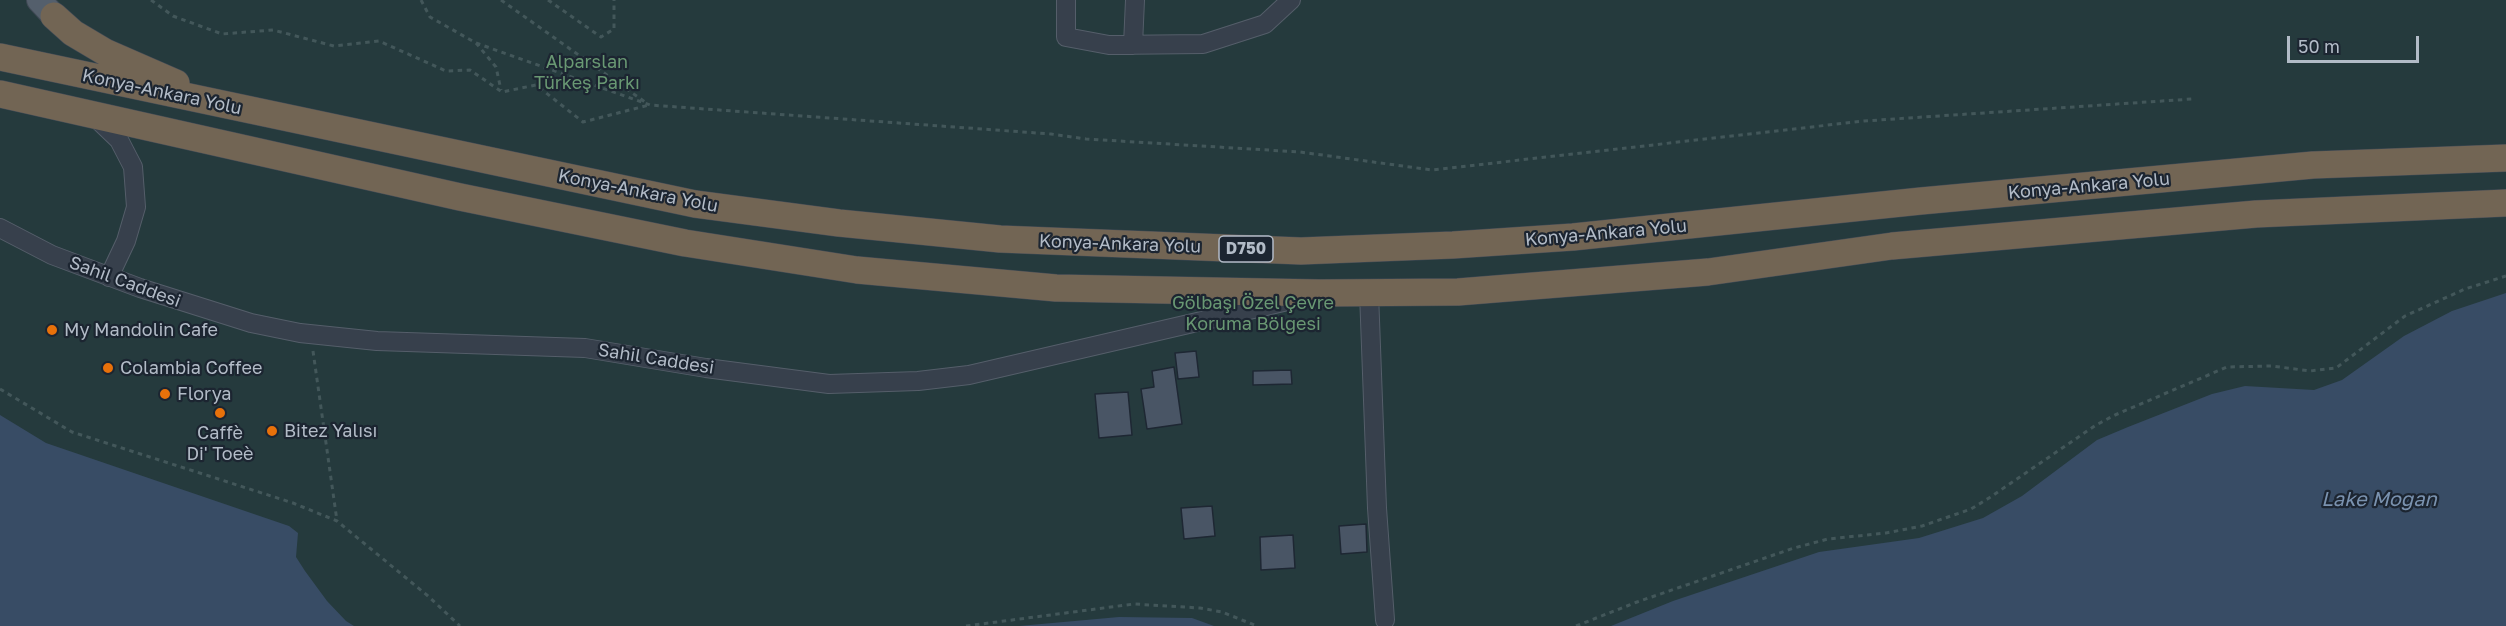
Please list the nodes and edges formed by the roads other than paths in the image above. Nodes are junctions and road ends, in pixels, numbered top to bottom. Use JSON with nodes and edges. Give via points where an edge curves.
{"nodes":[{"id":1,"x":1066,"y":0,"type":"edge"},
{"id":2,"x":1135,"y":0,"type":"edge"},
{"id":3,"x":1291,"y":0,"type":"edge"},
{"id":4,"x":47,"y":5,"type":"edge"},
{"id":5,"x":1133,"y":45,"type":"junction"},
{"id":6,"x":0,"y":57,"type":"edge"},
{"id":7,"x":0,"y":94,"type":"edge"},
{"id":8,"x":235,"y":108,"type":"junction"},
{"id":9,"x":93,"y":115,"type":"junction"},
{"id":10,"x":2506,"y":158,"type":"edge"},
{"id":11,"x":2506,"y":203,"type":"edge"},
{"id":12,"x":0,"y":228,"type":"edge"},
{"id":13,"x":109,"y":277,"type":"junction"},
{"id":14,"x":1320,"y":293,"type":"junction"},
{"id":15,"x":1369,"y":293,"type":"junction"},
{"id":16,"x":1385,"y":620,"type":"dead end"}],
"edges":[{"from":1,"to":5,"type":"street","via":[[1066,36],[1108,45]]},
{"from":2,"to":5,"type":"street"},
{"from":3,"to":5,"type":"street","via":[[1265,24],[1203,44]]},
{"from":4,"to":8,"type":"highway","via":[[73,33],[105,52]]},
{"from":6,"to":8,"type":"highway","name":"Konya-Ankara Yolu","number":"D750"},
{"from":7,"to":9,"type":"highway"},
{"from":8,"to":10,"type":"highway","name":"Konya-Ankara Yolu","number":"D750","via":[[695,204],[1000,239],[1300,250],[1573,237],[2313,165]]},
{"from":9,"to":13,"type":"street","via":[[119,140],[133,167],[136,207]]},
{"from":9,"to":14,"type":"highway","via":[[685,243],[857,270],[1056,288]]},
{"from":11,"to":15,"type":"highway","via":[[2256,213],[1892,246],[1708,272],[1542,287]]},
{"from":12,"to":13,"type":"street","name":"Sahil Caddesi","via":[[52,255]]},
{"from":13,"to":14,"type":"street","name":"Sahil Caddesi","via":[[251,323],[311,334],[408,343],[585,348],[829,384],[944,379],[1019,365]]},
{"from":14,"to":15,"type":"highway"},
{"from":15,"to":16,"type":"street"}]}
